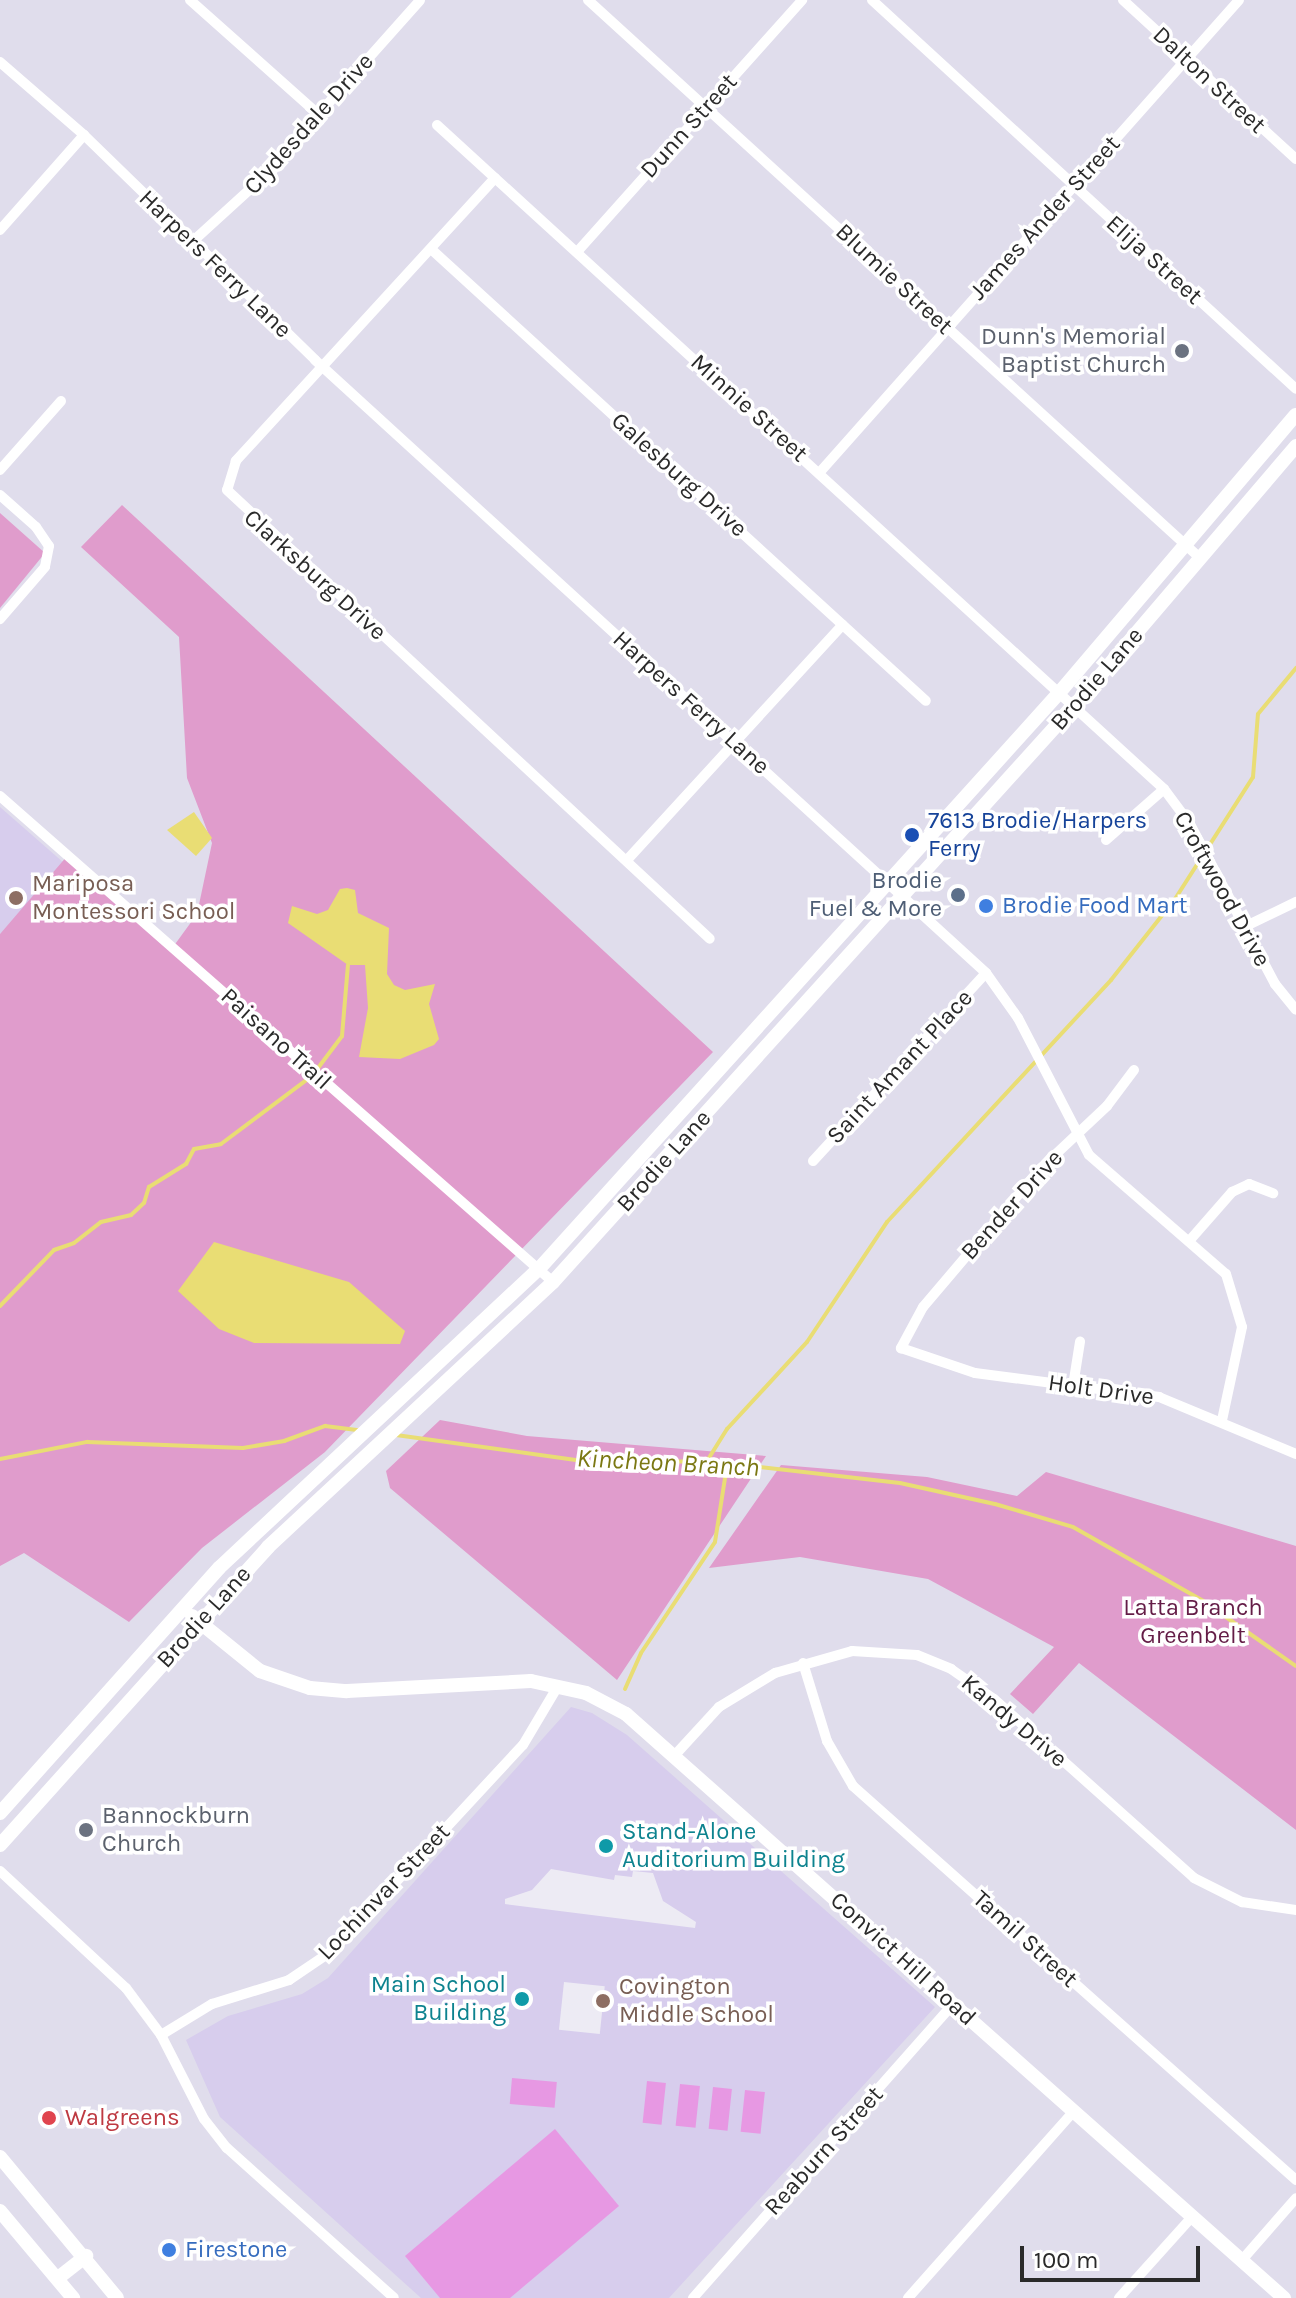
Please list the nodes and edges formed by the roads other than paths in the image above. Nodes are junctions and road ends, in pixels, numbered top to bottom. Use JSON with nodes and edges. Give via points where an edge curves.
{"nodes":[{"id":1,"x":190,"y":0,"type":"edge"},
{"id":2,"x":420,"y":0,"type":"edge"},
{"id":3,"x":588,"y":0,"type":"edge"},
{"id":4,"x":802,"y":0,"type":"edge"},
{"id":5,"x":872,"y":0,"type":"edge"},
{"id":6,"x":1123,"y":0,"type":"edge"},
{"id":7,"x":1239,"y":0,"type":"edge"},
{"id":8,"x":1187,"y":59,"type":"junction"},
{"id":9,"x":0,"y":62,"type":"edge"},
{"id":10,"x":706,"y":106,"type":"junction"},
{"id":11,"x":318,"y":114,"type":"junction"},
{"id":12,"x":437,"y":125,"type":"dead end"},
{"id":13,"x":84,"y":135,"type":"junction"},
{"id":14,"x":1296,"y":159,"type":"edge"},
{"id":15,"x":495,"y":178,"type":"junction"},
{"id":16,"x":1073,"y":185,"type":"junction"},
{"id":17,"x":0,"y":230,"type":"edge"},
{"id":18,"x":192,"y":242,"type":"junction"},
{"id":19,"x":431,"y":249,"type":"junction"},
{"id":20,"x":577,"y":252,"type":"junction"},
{"id":21,"x":948,"y":328,"type":"junction"},
{"id":22,"x":323,"y":367,"type":"junction"},
{"id":23,"x":1296,"y":389,"type":"edge"},
{"id":24,"x":61,"y":401,"type":"dead end"},
{"id":25,"x":1296,"y":415,"type":"edge"},
{"id":26,"x":1296,"y":446,"type":"edge"},
{"id":27,"x":0,"y":470,"type":"edge"},
{"id":28,"x":820,"y":472,"type":"junction"},
{"id":29,"x":0,"y":495,"type":"edge"},
{"id":30,"x":1185,"y":545,"type":"junction"},
{"id":31,"x":1200,"y":558,"type":"junction"},
{"id":32,"x":0,"y":619,"type":"edge"},
{"id":33,"x":842,"y":625,"type":"junction"},
{"id":34,"x":1059,"y":693,"type":"junction"},
{"id":35,"x":926,"y":701,"type":"dead end"},
{"id":36,"x":1074,"y":706,"type":"junction"},
{"id":37,"x":734,"y":742,"type":"junction"},
{"id":38,"x":1164,"y":789,"type":"junction"},
{"id":39,"x":0,"y":796,"type":"edge"},
{"id":40,"x":1106,"y":840,"type":"dead end"},
{"id":41,"x":627,"y":860,"type":"junction"},
{"id":42,"x":888,"y":883,"type":"junction"},
{"id":43,"x":904,"y":897,"type":"junction"},
{"id":44,"x":1296,"y":902,"type":"edge"},
{"id":45,"x":1244,"y":927,"type":"junction"},
{"id":46,"x":710,"y":939,"type":"dead end"},
{"id":47,"x":986,"y":973,"type":"junction"},
{"id":48,"x":1296,"y":1010,"type":"edge"},
{"id":49,"x":1134,"y":1070,"type":"dead end"},
{"id":50,"x":1078,"y":1135,"type":"junction"},
{"id":51,"x":813,"y":1161,"type":"dead end"},
{"id":52,"x":1273,"y":1193,"type":"dead end"},
{"id":53,"x":1190,"y":1240,"type":"junction"},
{"id":54,"x":538,"y":1270,"type":"junction"},
{"id":55,"x":553,"y":1282,"type":"junction"},
{"id":56,"x":1080,"y":1342,"type":"dead end"},
{"id":57,"x":901,"y":1348,"type":"joint"},
{"id":58,"x":1073,"y":1386,"type":"junction"},
{"id":59,"x":1222,"y":1420,"type":"junction"},
{"id":60,"x":1296,"y":1454,"type":"edge"},
{"id":61,"x":183,"y":1608,"type":"junction"},
{"id":62,"x":199,"y":1622,"type":"junction"},
{"id":63,"x":803,"y":1663,"type":"junction"},
{"id":64,"x":558,"y":1686,"type":"junction"},
{"id":65,"x":675,"y":1755,"type":"junction"},
{"id":66,"x":0,"y":1813,"type":"edge"},
{"id":67,"x":0,"y":1845,"type":"edge"},
{"id":68,"x":0,"y":1871,"type":"edge"},
{"id":69,"x":1296,"y":1910,"type":"edge"},
{"id":70,"x":954,"y":2003,"type":"junction"},
{"id":71,"x":161,"y":2035,"type":"junction"},
{"id":72,"x":1074,"y":2111,"type":"junction"},
{"id":73,"x":0,"y":2157,"type":"edge"},
{"id":74,"x":1296,"y":2180,"type":"edge"},
{"id":75,"x":1296,"y":2198,"type":"edge"},
{"id":76,"x":0,"y":2211,"type":"edge"},
{"id":77,"x":1192,"y":2217,"type":"junction"},
{"id":78,"x":86,"y":2256,"type":"junction"},
{"id":79,"x":1242,"y":2260,"type":"junction"},
{"id":80,"x":58,"y":2278,"type":"junction"},
{"id":81,"x":73,"y":2298,"type":"edge"},
{"id":82,"x":117,"y":2298,"type":"edge"},
{"id":83,"x":394,"y":2298,"type":"edge"},
{"id":84,"x":693,"y":2298,"type":"edge"},
{"id":85,"x":908,"y":2298,"type":"edge"},
{"id":86,"x":1119,"y":2298,"type":"edge"},
{"id":87,"x":1284,"y":2298,"type":"edge"}],
"edges":[{"from":1,"to":11,"type":"street"},
{"from":2,"to":11,"type":"street","name":"Clydesdale Drive"},
{"from":3,"to":10,"type":"street","name":"Blumie Street"},
{"from":4,"to":10,"type":"street","name":"Dunn Street"},
{"from":5,"to":16,"type":"street","name":"Elija Street"},
{"from":6,"to":8,"type":"street","name":"Dalton Street"},
{"from":7,"to":8,"type":"street","name":"James Ander Street"},
{"from":8,"to":14,"type":"street","name":"Dalton Street"},
{"from":8,"to":16,"type":"street","name":"James Ander Street"},
{"from":9,"to":13,"type":"street","name":"Harpers Ferry Lane"},
{"from":10,"to":20,"type":"street","name":"Dunn Street"},
{"from":10,"to":21,"type":"street","name":"Blumie Street"},
{"from":11,"to":18,"type":"street","name":"Clydesdale Drive","via":[[248,192]]},
{"from":12,"to":15,"type":"street","name":"Minnie Street"},
{"from":13,"to":17,"type":"street"},
{"from":13,"to":18,"type":"street","name":"Harpers Ferry Lane"},
{"from":15,"to":19,"type":"street","name":"Clarksburg Drive"},
{"from":15,"to":20,"type":"street","name":"Minnie Street"},
{"from":16,"to":21,"type":"street","name":"James Ander Street"},
{"from":16,"to":23,"type":"street","name":"Elija Street"},
{"from":18,"to":22,"type":"street","name":"Harpers Ferry Lane"},
{"from":19,"to":22,"type":"street","name":"Clarksburg Drive"},
{"from":19,"to":33,"type":"street","name":"Galesburg Drive"},
{"from":20,"to":28,"type":"street","name":"Minnie Street"},
{"from":21,"to":28,"type":"street","name":"James Ander Street"},
{"from":21,"to":30,"type":"street","name":"Blumie Street"},
{"from":22,"to":37,"type":"street","name":"Harpers Ferry Lane"},
{"from":22,"to":41,"type":"street","name":"Clarksburg Drive","via":[[231,467],[230,498]]},
{"from":24,"to":27,"type":"street"},
{"from":25,"to":30,"type":"main road","name":"Brodie Lane"},
{"from":26,"to":31,"type":"main road","name":"Brodie Lane"},
{"from":28,"to":34,"type":"street","name":"Minnie Street"},
{"from":29,"to":32,"type":"street","via":[[49,546],[45,567]]},
{"from":30,"to":31,"type":"street","name":"Blumie Street"},
{"from":30,"to":34,"type":"main road","name":"Brodie Lane"},
{"from":31,"to":36,"type":"main road","name":"Brodie Lane"},
{"from":33,"to":35,"type":"street","name":"Galesburg Drive"},
{"from":33,"to":37,"type":"street"},
{"from":34,"to":36,"type":"street","name":"Minnie Street"},
{"from":34,"to":42,"type":"main road","name":"Brodie Lane"},
{"from":36,"to":38,"type":"street","name":"Croftwood Drive"},
{"from":36,"to":43,"type":"main road","name":"Brodie Lane"},
{"from":37,"to":41,"type":"street"},
{"from":37,"to":42,"type":"street","name":"Harpers Ferry Lane"},
{"from":38,"to":40,"type":"street"},
{"from":38,"to":45,"type":"street","name":"Croftwood Drive","via":[[1216,869]]},
{"from":39,"to":54,"type":"street","name":"Paisano Trail"},
{"from":41,"to":46,"type":"street","name":"Clarksburg Drive"},
{"from":42,"to":43,"type":"street","name":"Harpers Ferry Lane"},
{"from":42,"to":54,"type":"main road","name":"Brodie Lane"},
{"from":43,"to":47,"type":"street","name":"Harpers Ferry Lane"},
{"from":43,"to":55,"type":"main road","name":"Brodie Lane"},
{"from":44,"to":45,"type":"street"},
{"from":45,"to":48,"type":"street","name":"Croftwood Drive"},
{"from":47,"to":50,"type":"street","name":"Harpers Ferry Lane","via":[[1030,1040]]},
{"from":47,"to":51,"type":"street","name":"Saint Amant Place"},
{"from":49,"to":50,"type":"street","name":"Bender Drive"},
{"from":50,"to":53,"type":"street","name":"Harpers Ferry Lane","via":[[1108,1176]]},
{"from":50,"to":57,"type":"street","name":"Bender Drive","via":[[1041,1168],[923,1307]]},
{"from":52,"to":53,"type":"street","via":[[1249,1184],[1232,1192]]},
{"from":53,"to":59,"type":"street","name":"Harpers Ferry Lane","via":[[1226,1274],[1240,1312],[1240,1349]]},
{"from":54,"to":55,"type":"street","name":"Paisano Trail"},
{"from":54,"to":61,"type":"main road","name":"Brodie Lane"},
{"from":55,"to":62,"type":"main road","name":"Brodie Lane","via":[[317,1500]]},
{"from":56,"to":58,"type":"street"},
{"from":57,"to":58,"type":"street","name":"Holt Drive","via":[[961,1370]]},
{"from":58,"to":59,"type":"street","name":"Holt Drive","via":[[1159,1397]]},
{"from":59,"to":60,"type":"street","name":"Holt Drive"},
{"from":61,"to":62,"type":"main road","name":"Convict Hill Road"},
{"from":61,"to":66,"type":"main road","name":"Brodie Lane"},
{"from":62,"to":64,"type":"main road","name":"Convict Hill Road","via":[[260,1671],[310,1688],[347,1691],[518,1680]]},
{"from":62,"to":67,"type":"main road","name":"Brodie Lane"},
{"from":63,"to":65,"type":"street","name":"Kandy Drive","via":[[739,1692]]},
{"from":63,"to":69,"type":"street","name":"Kandy Drive","via":[[880,1649],[917,1655],[951,1669],[994,1699],[1194,1878],[1242,1902]]},
{"from":63,"to":74,"type":"street","name":"Tamil Street","via":[[827,1741],[853,1786]]},
{"from":64,"to":65,"type":"main road","name":"Convict Hill Road","via":[[615,1707]]},
{"from":64,"to":71,"type":"street","name":"Lochinvar Street","via":[[523,1745],[332,1951],[289,1980],[212,2004]]},
{"from":65,"to":70,"type":"main road","name":"Convict Hill Road"},
{"from":68,"to":71,"type":"street","via":[[109,1970]]},
{"from":70,"to":72,"type":"main road","name":"Convict Hill Road"},
{"from":70,"to":84,"type":"street","name":"Reaburn Street"},
{"from":71,"to":83,"type":"street","via":[[204,2119],[227,2148]]},
{"from":72,"to":77,"type":"main road","name":"Convict Hill Road"},
{"from":72,"to":85,"type":"street"},
{"from":73,"to":78,"type":"main road"},
{"from":75,"to":79,"type":"street"},
{"from":76,"to":80,"type":"main road"},
{"from":77,"to":79,"type":"main road","name":"Convict Hill Road"},
{"from":77,"to":86,"type":"street"},
{"from":78,"to":80,"type":"main road"},
{"from":78,"to":82,"type":"main road"},
{"from":79,"to":87,"type":"main road","name":"Convict Hill Road"},
{"from":80,"to":81,"type":"main road"}]}
